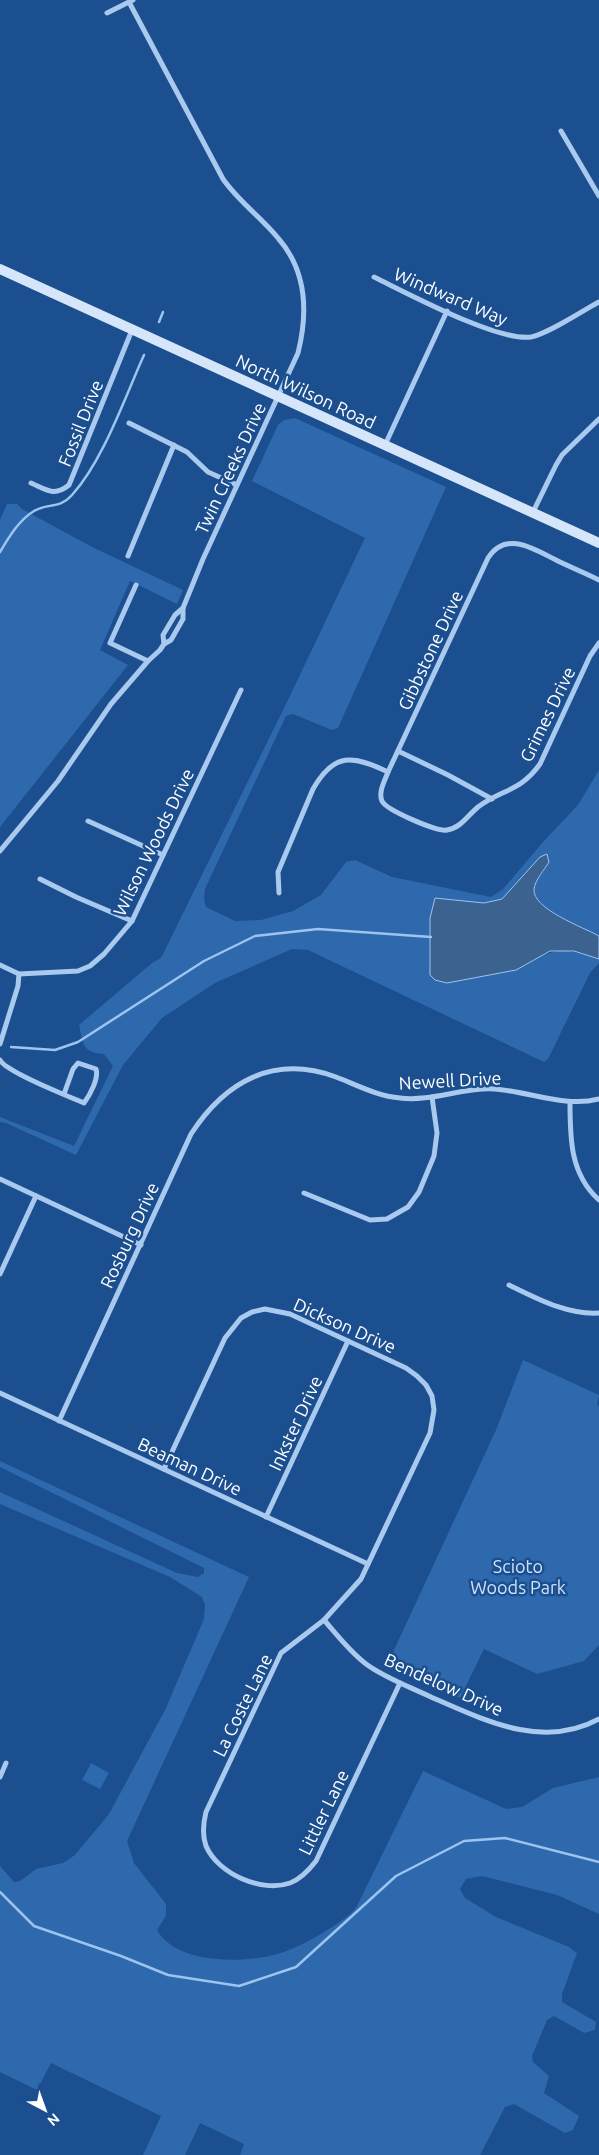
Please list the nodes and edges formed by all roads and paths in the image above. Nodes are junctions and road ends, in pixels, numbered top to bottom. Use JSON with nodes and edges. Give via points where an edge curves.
{"nodes":[{"id":1,"x":131,"y":1,"type":"edge"},
{"id":2,"x":107,"y":13,"type":"dead end"},
{"id":3,"x":561,"y":131,"type":"dead end"},
{"id":4,"x":599,"y":196,"type":"edge"},
{"id":5,"x":0,"y":269,"type":"edge"},
{"id":6,"x":374,"y":277,"type":"dead end"},
{"id":7,"x":599,"y":302,"type":"edge"},
{"id":8,"x":447,"y":311,"type":"junction"},
{"id":9,"x":132,"y":330,"type":"junction"},
{"id":10,"x":278,"y":396,"type":"junction"},
{"id":11,"x":599,"y":419,"type":"edge"},
{"id":12,"x":129,"y":424,"type":"dead end"},
{"id":13,"x":174,"y":445,"type":"junction"},
{"id":14,"x":385,"y":445,"type":"junction"},
{"id":15,"x":31,"y":483,"type":"dead end"},
{"id":16,"x":237,"y":485,"type":"junction"},
{"id":17,"x":533,"y":512,"type":"junction"},
{"id":18,"x":599,"y":542,"type":"edge"},
{"id":19,"x":128,"y":556,"type":"dead end"},
{"id":20,"x":599,"y":580,"type":"edge"},
{"id":21,"x":136,"y":585,"type":"dead end"},
{"id":22,"x":183,"y":608,"type":"junction"},
{"id":23,"x":599,"y":643,"type":"edge"},
{"id":24,"x":164,"y":644,"type":"junction"},
{"id":25,"x":148,"y":661,"type":"junction"},
{"id":26,"x":241,"y":690,"type":"dead end"},
{"id":27,"x":398,"y":751,"type":"junction"},
{"id":28,"x":388,"y":772,"type":"junction"},
{"id":29,"x":492,"y":799,"type":"junction"},
{"id":30,"x":88,"y":821,"type":"dead end"},
{"id":31,"x":0,"y":851,"type":"edge"},
{"id":32,"x":162,"y":855,"type":"junction"},
{"id":33,"x":40,"y":879,"type":"dead end"},
{"id":34,"x":279,"y":892,"type":"dead end"},
{"id":35,"x":132,"y":921,"type":"junction"},
{"id":36,"x":0,"y":965,"type":"edge"},
{"id":37,"x":19,"y":974,"type":"junction"},
{"id":38,"x":0,"y":1044,"type":"edge"},
{"id":39,"x":0,"y":1060,"type":"edge"},
{"id":40,"x":248,"y":1079,"type":"joint"},
{"id":41,"x":64,"y":1094,"type":"junction"},
{"id":42,"x":432,"y":1097,"type":"junction"},
{"id":43,"x":599,"y":1099,"type":"edge"},
{"id":44,"x":570,"y":1102,"type":"junction"},
{"id":45,"x":0,"y":1179,"type":"edge"},
{"id":46,"x":304,"y":1193,"type":"dead end"},
{"id":47,"x":36,"y":1196,"type":"junction"},
{"id":48,"x":599,"y":1200,"type":"edge"},
{"id":49,"x":141,"y":1245,"type":"junction"},
{"id":50,"x":0,"y":1274,"type":"edge"},
{"id":51,"x":509,"y":1285,"type":"dead end"},
{"id":52,"x":599,"y":1313,"type":"edge"},
{"id":53,"x":348,"y":1341,"type":"junction"},
{"id":54,"x":0,"y":1393,"type":"edge"},
{"id":55,"x":434,"y":1410,"type":"joint"},
{"id":56,"x":59,"y":1421,"type":"junction"},
{"id":57,"x":164,"y":1469,"type":"junction"},
{"id":58,"x":266,"y":1517,"type":"junction"},
{"id":59,"x":368,"y":1564,"type":"junction"},
{"id":60,"x":324,"y":1620,"type":"junction"},
{"id":61,"x":400,"y":1683,"type":"junction"},
{"id":62,"x":599,"y":1719,"type":"edge"},
{"id":63,"x":6,"y":1764,"type":"dead end"},
{"id":64,"x":0,"y":1777,"type":"edge"},
{"id":65,"x":206,"y":1847,"type":"joint"}],
"edges":[{"from":1,"to":2,"type":"street"},
{"from":1,"to":10,"type":"street","name":"Twin Creeks Drive","via":[[223,179],[287,248],[302,282],[305,300],[303,334]]},
{"from":3,"to":4,"type":"street"},
{"from":5,"to":9,"type":"main road","name":"North Wilson Road"},
{"from":6,"to":8,"type":"street","name":"Windward Way"},
{"from":7,"to":8,"type":"street","name":"Windward Way","via":[[532,337],[516,338]]},
{"from":8,"to":14,"type":"street"},
{"from":9,"to":10,"type":"main road","name":"North Wilson Road"},
{"from":9,"to":15,"type":"street","name":"Fossil Drive","via":[[69,485],[54,493]]},
{"from":10,"to":14,"type":"main road","name":"North Wilson Road"},
{"from":10,"to":16,"type":"street","name":"Twin Creeks Drive"},
{"from":11,"to":17,"type":"street","via":[[562,456]]},
{"from":12,"to":13,"type":"street"},
{"from":13,"to":16,"type":"street","via":[[187,452],[208,472]]},
{"from":13,"to":19,"type":"street"},
{"from":14,"to":17,"type":"main road","name":"North Wilson Road"},
{"from":16,"to":22,"type":"street","name":"Twin Creeks Drive"},
{"from":17,"to":18,"type":"main road","name":"North Wilson Road"},
{"from":20,"to":27,"type":"street","name":"Gibbstone Drive","via":[[524,544],[503,544],[494,549]]},
{"from":21,"to":25,"type":"street","via":[[110,643]]},
{"from":22,"to":24,"type":"street","name":"Twin Creeks Drive","via":[[163,636]]},
{"from":22,"to":24,"type":"street","name":"Twin Creeks Drive","via":[[184,619],[171,640]]},
{"from":23,"to":29,"type":"street","name":"Grimes Drive","via":[[540,764],[516,788]]},
{"from":24,"to":25,"type":"street","name":"Twin Creeks Drive"},
{"from":25,"to":31,"type":"street","name":"Twin Creeks Drive","via":[[111,704],[58,781]]},
{"from":26,"to":32,"type":"street","name":"Wilson Woods Drive"},
{"from":27,"to":28,"type":"street","name":"Gibbstone Drive"},
{"from":27,"to":29,"type":"street"},
{"from":28,"to":29,"type":"street","name":"Grimes Drive","via":[[380,794],[384,805],[437,830],[455,827]]},
{"from":28,"to":34,"type":"street","via":[[354,759],[337,763],[320,777],[278,872]]},
{"from":30,"to":32,"type":"street"},
{"from":32,"to":35,"type":"street","name":"Wilson Woods Drive"},
{"from":33,"to":35,"type":"street"},
{"from":35,"to":37,"type":"street","name":"Wilson Woods Drive","via":[[104,954],[84,969]]},
{"from":36,"to":37,"type":"street","name":"Wilson Woods Drive"},
{"from":37,"to":38,"type":"street"},
{"from":39,"to":41,"type":"street","via":[[7,1067]]},
{"from":40,"to":42,"type":"street","name":"Newell Drive","via":[[284,1068],[299,1069],[319,1072],[374,1093],[400,1098]]},
{"from":40,"to":49,"type":"street","name":"Rosburg Drive","via":[[215,1102],[194,1128]]},
{"from":41,"to":41,"type":"street","via":[[84,1103],[98,1075],[96,1069],[78,1063]]},
{"from":42,"to":44,"type":"street","name":"Newell Drive","via":[[492,1089]]},
{"from":42,"to":46,"type":"street","via":[[437,1133],[434,1156],[419,1192],[408,1207],[387,1218],[370,1220]]},
{"from":43,"to":44,"type":"street","name":"Newell Drive"},
{"from":44,"to":48,"type":"street","via":[[570,1133],[576,1168]]},
{"from":45,"to":47,"type":"street"},
{"from":47,"to":49,"type":"street"},
{"from":47,"to":50,"type":"street"},
{"from":49,"to":56,"type":"street","name":"Rosburg Drive"},
{"from":51,"to":52,"type":"street","via":[[574,1312]]},
{"from":53,"to":55,"type":"street","name":"Dickson Drive","via":[[417,1376],[432,1396]]},
{"from":53,"to":57,"type":"street","name":"Dickson Drive","via":[[279,1311],[265,1309],[241,1318],[225,1338]]},
{"from":53,"to":58,"type":"street","name":"Inkster Drive"},
{"from":54,"to":56,"type":"street","name":"Beaman Drive"},
{"from":55,"to":59,"type":"street","name":"La Coste Lane","via":[[430,1433]]},
{"from":56,"to":57,"type":"street","name":"Beaman Drive"},
{"from":57,"to":58,"type":"street","name":"Beaman Drive"},
{"from":58,"to":59,"type":"street","name":"Beaman Drive"},
{"from":59,"to":60,"type":"street","name":"La Coste Lane","via":[[361,1579]]},
{"from":60,"to":61,"type":"street","name":"Bendelow Drive","via":[[338,1638],[367,1664]]},
{"from":60,"to":65,"type":"street","name":"La Coste Lane","via":[[281,1653],[269,1675],[206,1812],[203,1834]]},
{"from":61,"to":62,"type":"street","name":"Bendelow Drive","via":[[483,1720],[512,1729],[540,1732],[569,1730]]},
{"from":61,"to":65,"type":"street","name":"Littler Lane","via":[[316,1861],[304,1874],[278,1886],[254,1882],[218,1864]]},
{"from":63,"to":64,"type":"street"}]}
